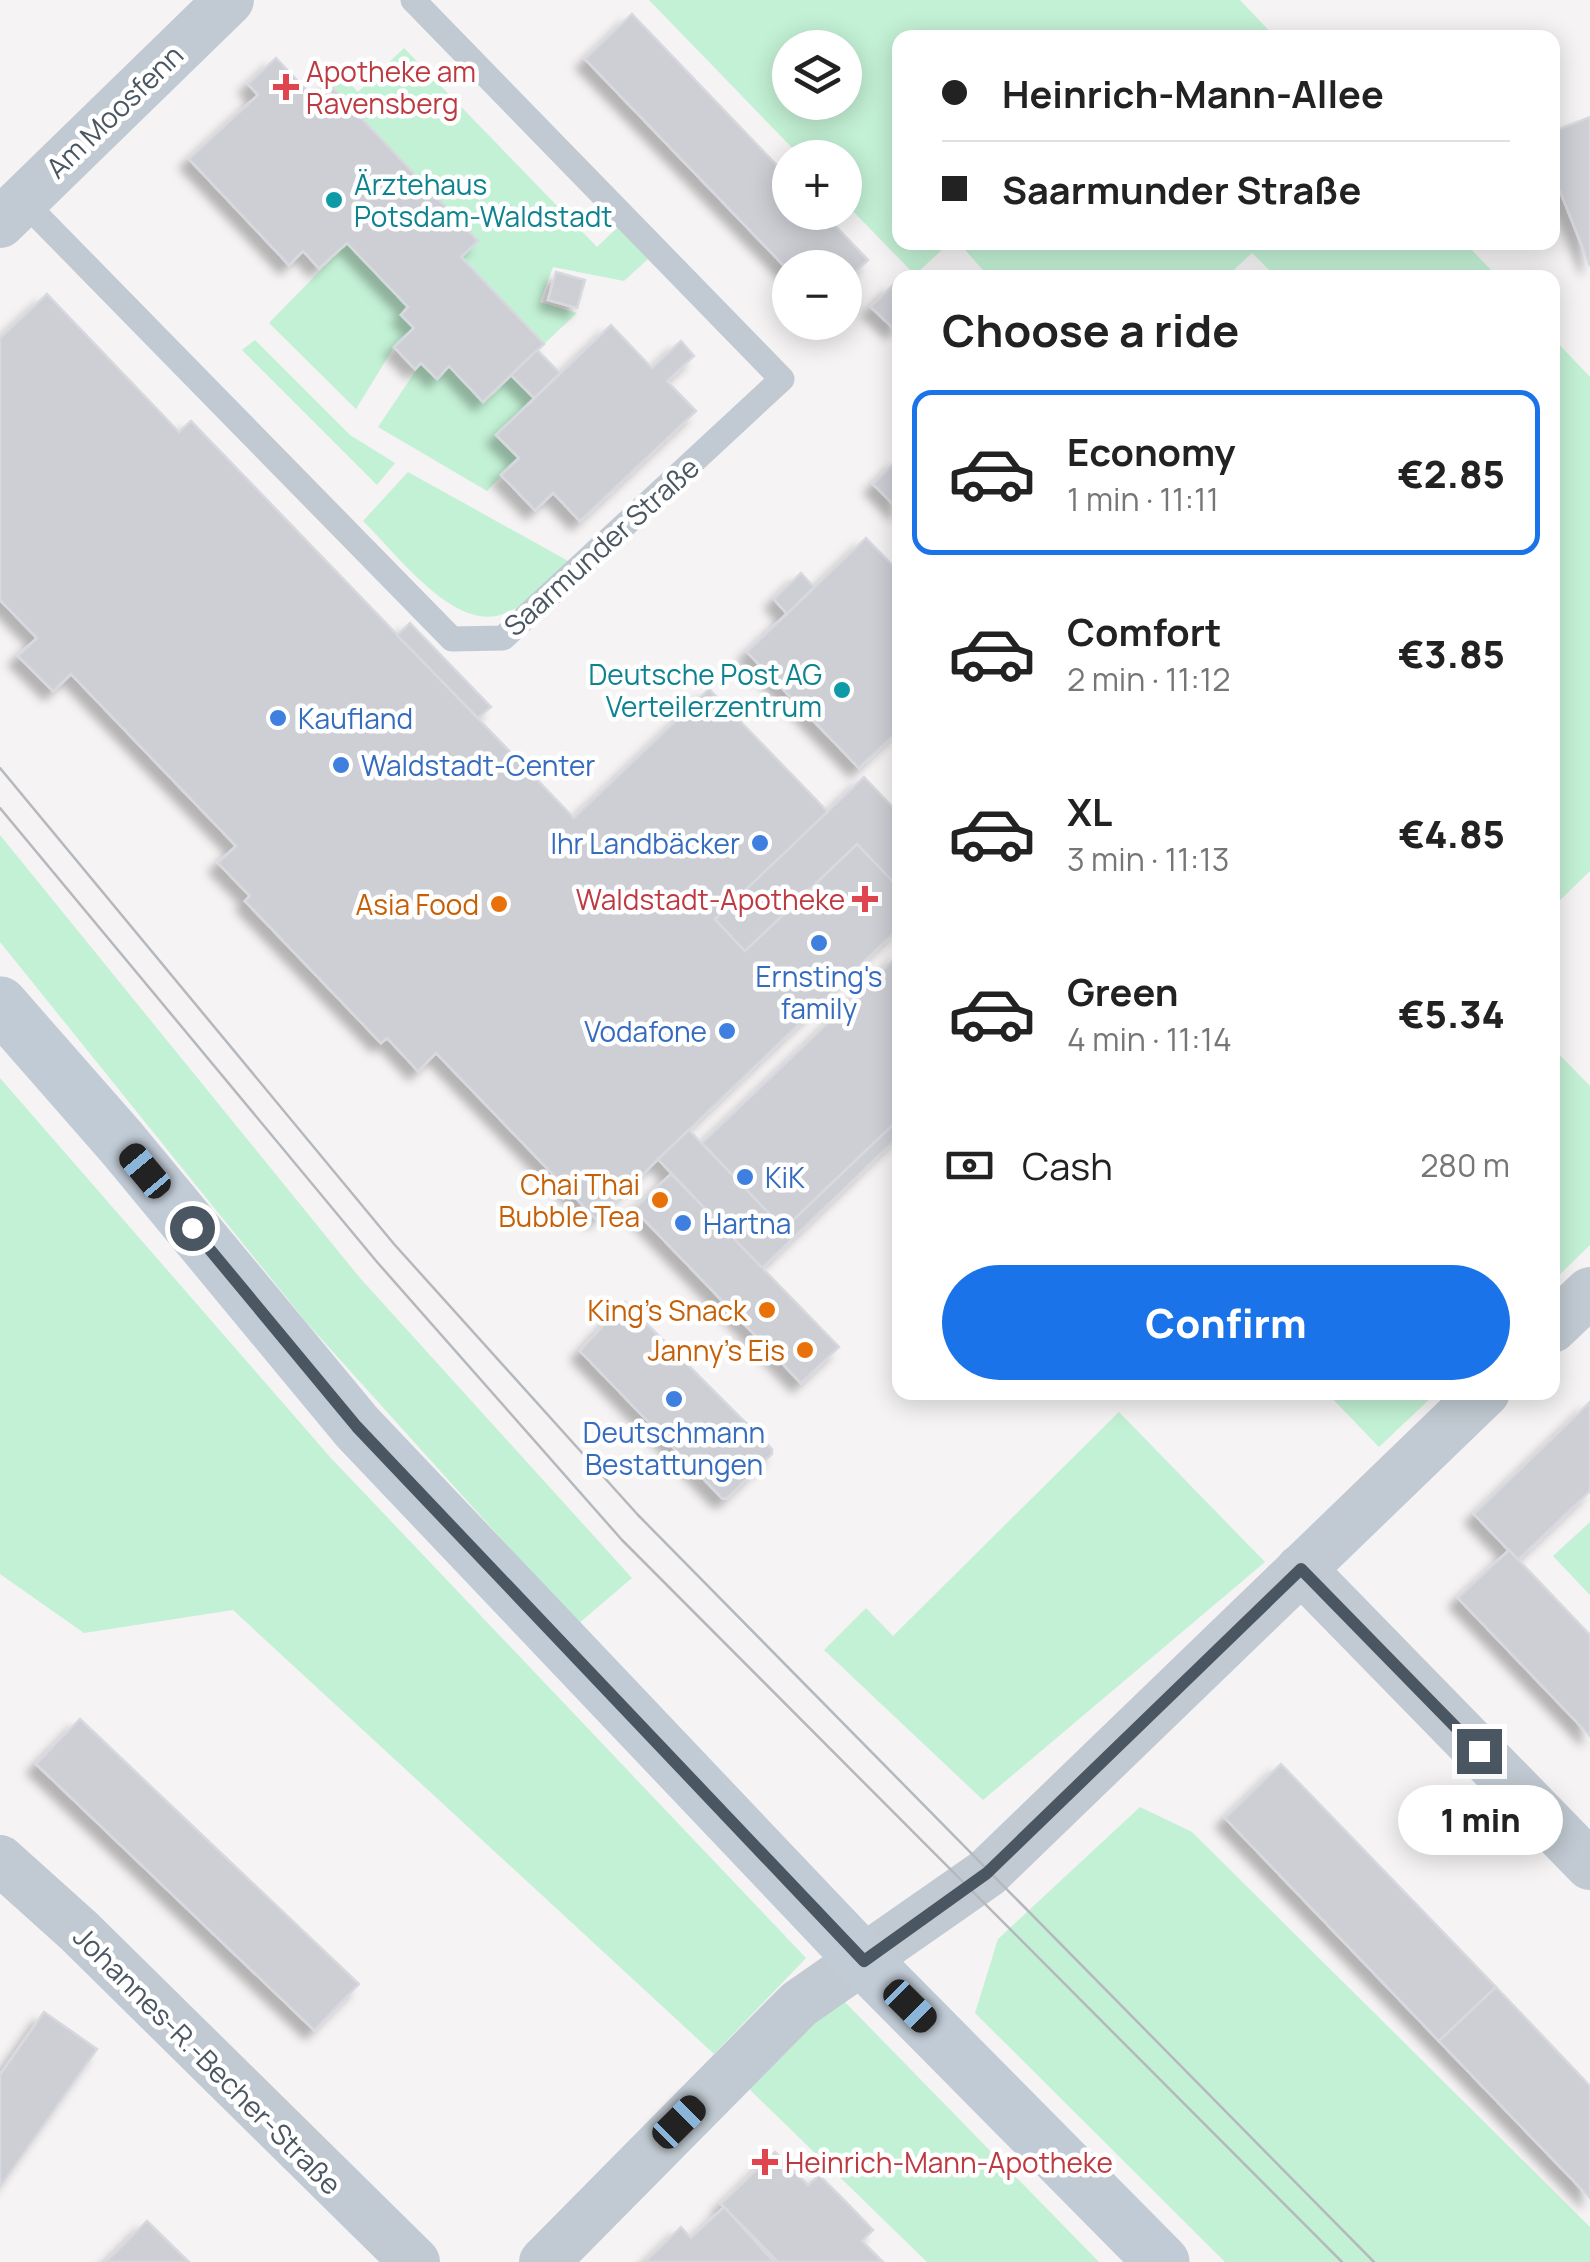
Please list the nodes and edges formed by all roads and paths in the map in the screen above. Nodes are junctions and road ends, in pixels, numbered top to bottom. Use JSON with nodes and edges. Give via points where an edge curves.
{"nodes":[{"id":1,"x":229,"y":0,"type":"edge"},
{"id":2,"x":413,"y":0,"type":"edge"},
{"id":3,"x":7,"y":198,"type":"edge"},
{"id":4,"x":0,"y":1004,"type":"edge"},
{"id":5,"x":1590,"y":1292,"type":"edge"},
{"id":6,"x":1560,"y":1320,"type":"edge"},
{"id":7,"x":1477,"y":1400,"type":"edge"},
{"id":8,"x":1301,"y":1569,"type":"junction"},
{"id":9,"x":0,"y":1860,"type":"edge"},
{"id":10,"x":1590,"y":1865,"type":"edge"},
{"id":11,"x":864,"y":1961,"type":"junction"},
{"id":12,"x":415,"y":2262,"type":"edge"},
{"id":13,"x":544,"y":2262,"type":"edge"},
{"id":14,"x":1162,"y":2262,"type":"edge"}],
"edges":[{"from":1,"to":3,"type":"street","name":"Am Moosfenn"},
{"from":2,"to":3,"type":"lane","name":"Saarmunder Straße","via":[[782,379],[503,638],[452,639]]},
{"from":4,"to":11,"type":"main road","via":[[357,1427]]},
{"from":5,"to":6,"type":"street"},
{"from":7,"to":8,"type":"street"},
{"from":8,"to":10,"type":"street"},
{"from":8,"to":11,"type":"street","via":[[987,1873]]},
{"from":9,"to":12,"type":"street","name":"Johannes-R.-Becher-Straße"},
{"from":11,"to":13,"type":"street","via":[[799,2004]]},
{"from":11,"to":14,"type":"main road"}]}
